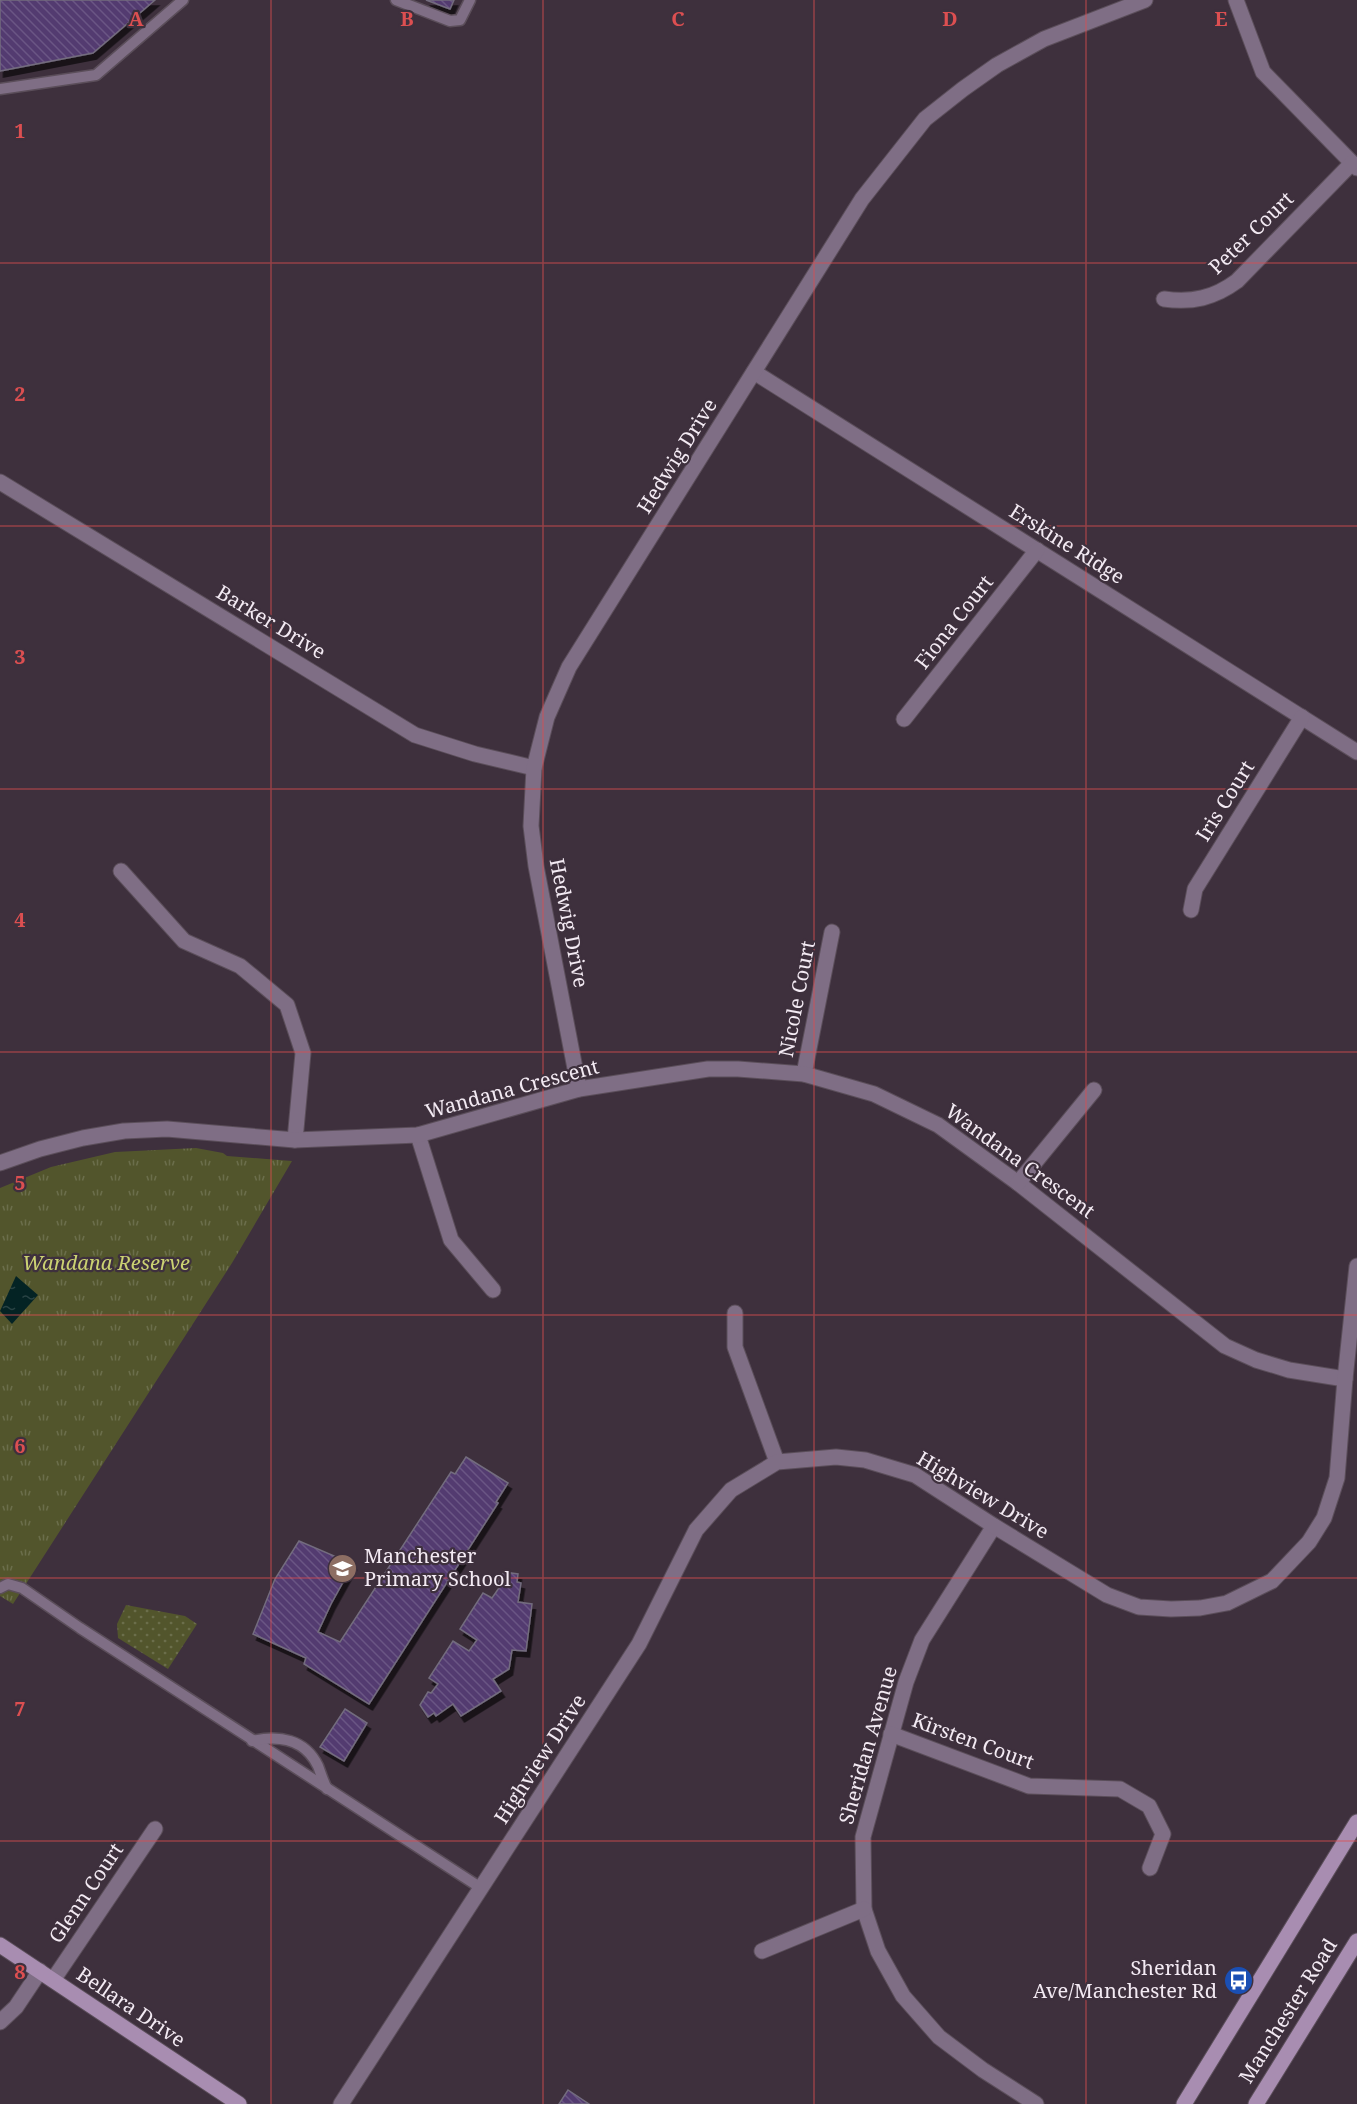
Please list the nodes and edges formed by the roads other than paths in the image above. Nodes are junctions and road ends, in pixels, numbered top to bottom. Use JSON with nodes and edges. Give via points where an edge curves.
{"nodes":[{"id":1,"x":183,"y":0,"type":"edge"},
{"id":2,"x":396,"y":0,"type":"edge"},
{"id":3,"x":470,"y":0,"type":"edge"},
{"id":4,"x":1144,"y":0,"type":"edge"},
{"id":5,"x":1236,"y":0,"type":"edge"},
{"id":6,"x":0,"y":89,"type":"edge"},
{"id":7,"x":1355,"y":165,"type":"edge"},
{"id":8,"x":1164,"y":299,"type":"dead end"},
{"id":9,"x":754,"y":372,"type":"junction"},
{"id":10,"x":0,"y":482,"type":"edge"},
{"id":11,"x":1037,"y":550,"type":"junction"},
{"id":12,"x":1302,"y":717,"type":"junction"},
{"id":13,"x":904,"y":719,"type":"dead end"},
{"id":14,"x":1357,"y":752,"type":"edge"},
{"id":15,"x":534,"y":768,"type":"junction"},
{"id":16,"x":121,"y":871,"type":"dead end"},
{"id":17,"x":1191,"y":910,"type":"dead end"},
{"id":18,"x":832,"y":932,"type":"dead end"},
{"id":19,"x":804,"y":1074,"type":"junction"},
{"id":20,"x":579,"y":1089,"type":"junction"},
{"id":21,"x":1094,"y":1090,"type":"dead end"},
{"id":22,"x":417,"y":1136,"type":"junction"},
{"id":23,"x":295,"y":1140,"type":"junction"},
{"id":24,"x":0,"y":1163,"type":"edge"},
{"id":25,"x":1018,"y":1183,"type":"junction"},
{"id":26,"x":1357,"y":1266,"type":"edge"},
{"id":27,"x":493,"y":1290,"type":"dead end"},
{"id":28,"x":735,"y":1313,"type":"dead end"},
{"id":29,"x":1345,"y":1379,"type":"junction"},
{"id":30,"x":777,"y":1462,"type":"junction"},
{"id":31,"x":994,"y":1526,"type":"junction"},
{"id":32,"x":0,"y":1588,"type":"edge"},
{"id":33,"x":891,"y":1734,"type":"junction"},
{"id":34,"x":252,"y":1741,"type":"junction"},
{"id":35,"x":327,"y":1788,"type":"junction"},
{"id":36,"x":1357,"y":1822,"type":"edge"},
{"id":37,"x":155,"y":1829,"type":"dead end"},
{"id":38,"x":1150,"y":1868,"type":"dead end"},
{"id":39,"x":481,"y":1888,"type":"junction"},
{"id":40,"x":864,"y":1909,"type":"junction"},
{"id":41,"x":1357,"y":1941,"type":"edge"},
{"id":42,"x":0,"y":1945,"type":"edge"},
{"id":43,"x":762,"y":1951,"type":"dead end"},
{"id":44,"x":46,"y":1976,"type":"junction"},
{"id":45,"x":0,"y":2022,"type":"edge"},
{"id":46,"x":239,"y":2104,"type":"edge"},
{"id":47,"x":341,"y":2104,"type":"edge"},
{"id":48,"x":1036,"y":2104,"type":"edge"},
{"id":49,"x":1184,"y":2104,"type":"edge"},
{"id":50,"x":1256,"y":2104,"type":"edge"}],
"edges":[{"from":1,"to":6,"type":"lane","via":[[96,75]]},
{"from":2,"to":3,"type":"lane","via":[[450,21],[460,20]]},
{"from":4,"to":9,"type":"street","name":"Hedwig Drive","via":[[1044,39],[997,65],[925,119],[862,199]]},
{"from":5,"to":7,"type":"street","via":[[1263,72]]},
{"from":7,"to":8,"type":"street","name":"Peter Court","via":[[1223,291],[1190,301]]},
{"from":9,"to":11,"type":"street","name":"Erskine Ridge"},
{"from":9,"to":15,"type":"street","name":"Hedwig Drive","via":[[569,667],[547,717]]},
{"from":10,"to":15,"type":"street","name":"Barker Drive","via":[[416,735]]},
{"from":11,"to":12,"type":"street","name":"Erskine Ridge"},
{"from":11,"to":13,"type":"street","name":"Fiona Court"},
{"from":12,"to":14,"type":"street","name":"Erskine Ridge"},
{"from":12,"to":17,"type":"street","name":"Iris Court","via":[[1195,889]]},
{"from":15,"to":20,"type":"street","name":"Hedwig Drive","via":[[531,826],[536,866]]},
{"from":16,"to":23,"type":"street","via":[[184,941],[240,966],[287,1005],[303,1053]]},
{"from":18,"to":19,"type":"street","name":"Nicole Court"},
{"from":19,"to":20,"type":"street","name":"Wandana Crescent","via":[[708,1069]]},
{"from":19,"to":25,"type":"street","name":"Wandana Crescent","via":[[874,1094],[938,1125]]},
{"from":20,"to":22,"type":"street","name":"Wandana Crescent"},
{"from":21,"to":25,"type":"street"},
{"from":22,"to":23,"type":"street","name":"Wandana Crescent"},
{"from":22,"to":27,"type":"street","via":[[451,1240]]},
{"from":23,"to":24,"type":"street","name":"Wandana Crescent","via":[[167,1130],[124,1131],[40,1149]]},
{"from":25,"to":29,"type":"street","name":"Wandana Crescent","via":[[1225,1347],[1289,1370]]},
{"from":26,"to":29,"type":"street","name":"Highview Drive"},
{"from":28,"to":30,"type":"street","via":[[735,1347]]},
{"from":29,"to":31,"type":"street","name":"Highview Drive","via":[[1337,1478],[1324,1518],[1310,1542],[1272,1581],[1227,1603],[1200,1608],[1139,1607],[1107,1595]]},
{"from":30,"to":31,"type":"street","name":"Highview Drive","via":[[836,1457],[866,1460],[915,1475]]},
{"from":30,"to":39,"type":"street","name":"Highview Drive","via":[[731,1490],[696,1530],[639,1644]]},
{"from":31,"to":33,"type":"street","name":"Sheridan Avenue","via":[[922,1640]]},
{"from":32,"to":34,"type":"lane","via":[[8,1584],[22,1588]]},
{"from":33,"to":38,"type":"street","name":"Kirsten Court","via":[[1029,1786],[1120,1790],[1149,1806],[1163,1834]]},
{"from":33,"to":40,"type":"street","name":"Sheridan Avenue","via":[[863,1837]]},
{"from":34,"to":35,"type":"lane"},
{"from":34,"to":35,"type":"lane","via":[[280,1738],[302,1747],[311,1755]]},
{"from":35,"to":39,"type":"lane"},
{"from":36,"to":49,"type":"main road","name":"Manchester Road"},
{"from":37,"to":44,"type":"street","name":"Glenn Court"},
{"from":39,"to":47,"type":"street","name":"Highview Drive"},
{"from":40,"to":43,"type":"street"},
{"from":40,"to":48,"type":"street","name":"Sheridan Avenue","via":[[878,1951],[903,1996],[939,2037]]},
{"from":41,"to":50,"type":"main road","name":"Manchester Road"},
{"from":42,"to":44,"type":"main road","name":"Bellara Drive"},
{"from":44,"to":45,"type":"street","name":"Glenn Court"},
{"from":44,"to":46,"type":"main road","name":"Bellara Drive"}]}
